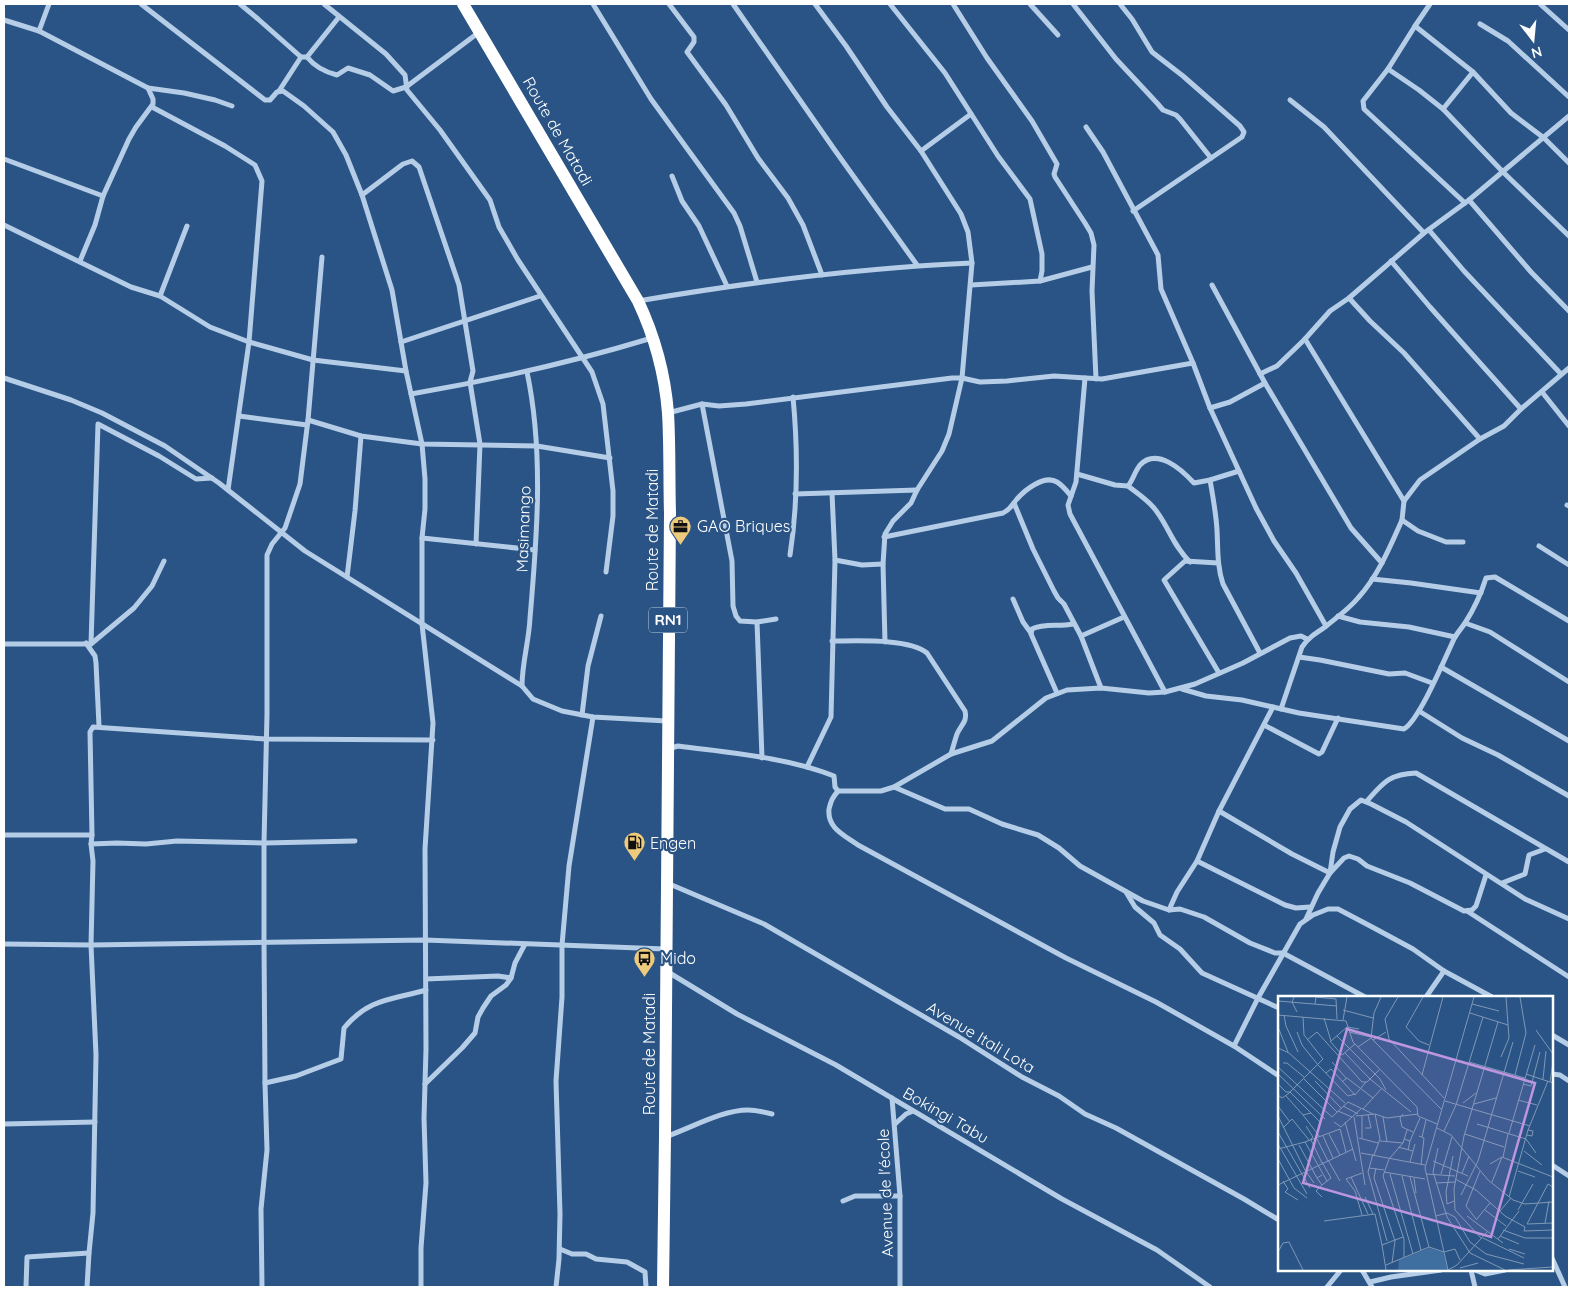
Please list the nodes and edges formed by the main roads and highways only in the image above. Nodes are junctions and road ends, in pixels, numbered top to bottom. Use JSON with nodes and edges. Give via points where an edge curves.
{"nodes":[{"id":1,"x":463,"y":4,"type":"edge"},
{"id":2,"x":662,"y":1287,"type":"edge"}],
"edges":[{"from":1,"to":2,"type":"highway","name":"Route de Matadi","number":"RN1","via":[[638,301],[652,338],[668,413],[670,513]]}]}
